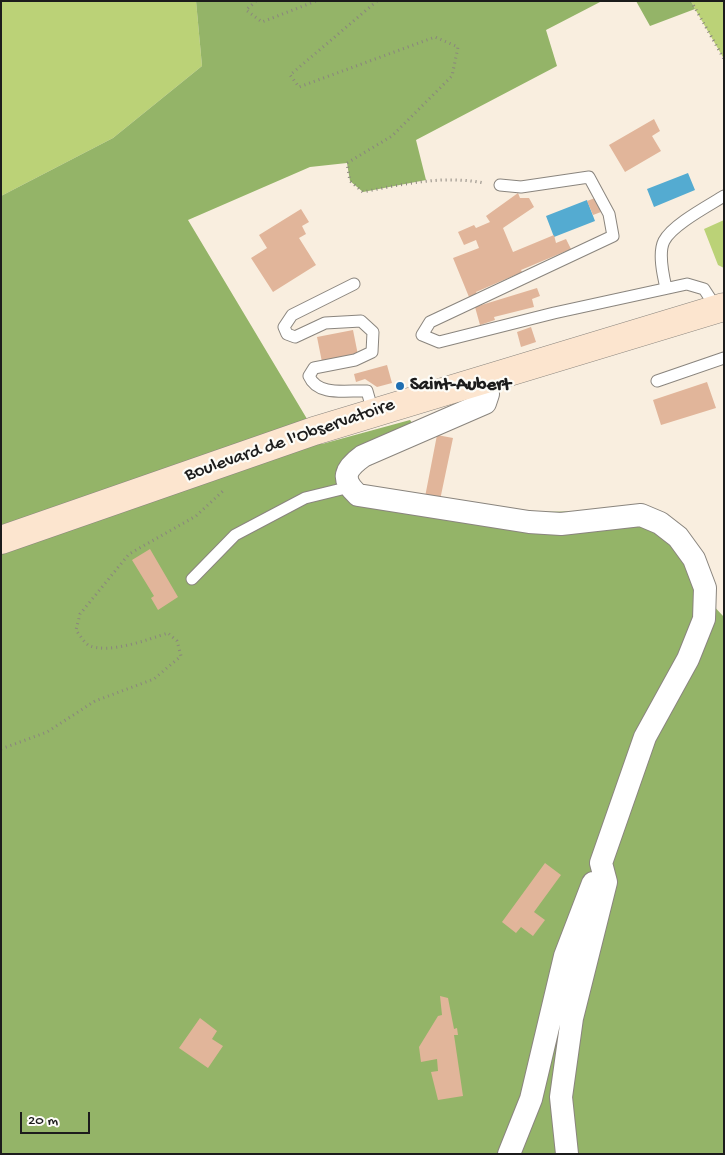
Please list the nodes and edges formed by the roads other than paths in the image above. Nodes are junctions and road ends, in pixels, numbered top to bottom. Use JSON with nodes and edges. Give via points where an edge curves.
{"nodes":[{"id":1,"x":500,"y":186,"type":"road end"},
{"id":2,"x":724,"y":196,"type":"edge"},
{"id":3,"x":354,"y":284,"type":"dead end"},
{"id":4,"x":666,"y":288,"type":"junction"},
{"id":5,"x":720,"y":308,"type":"edge"},
{"id":6,"x":724,"y":358,"type":"edge"},
{"id":7,"x":484,"y":379,"type":"junction"},
{"id":8,"x":657,"y":381,"type":"dead end"},
{"id":9,"x":373,"y":412,"type":"junction"},
{"id":10,"x":350,"y":487,"type":"junction"},
{"id":11,"x":1,"y":540,"type":"edge"},
{"id":12,"x":192,"y":579,"type":"dead end"},
{"id":13,"x":601,"y":864,"type":"junction"},
{"id":14,"x":509,"y":1154,"type":"edge"},
{"id":15,"x":567,"y":1154,"type":"edge"}],
"edges":[{"from":1,"to":4,"type":"lane","via":[[521,187],[589,176],[609,214],[612,236],[430,322],[422,336],[439,342]]},
{"from":2,"to":4,"type":"lane","via":[[675,229],[664,241]]},
{"from":3,"to":9,"type":"lane","via":[[292,315],[284,327],[287,334],[295,337],[325,323],[361,321],[367,326],[373,332],[372,352],[355,360],[314,368],[308,376],[312,384],[324,391],[367,391]]},
{"from":4,"to":5,"type":"lane","via":[[687,284],[704,289]]},
{"from":5,"to":7,"type":"main road","name":"Boulevard de l'Observatoire"},
{"from":6,"to":8,"type":"lane"},
{"from":7,"to":9,"type":"main road","name":"Boulevard de l'Observatoire"},
{"from":7,"to":10,"type":"street","via":[[488,394],[485,404],[363,456],[348,469],[346,479]]},
{"from":9,"to":11,"type":"main road","name":"Boulevard de l'Observatoire"},
{"from":10,"to":12,"type":"lane","via":[[305,498],[235,535]]},
{"from":10,"to":13,"type":"street","via":[[358,494],[529,522],[560,524],[641,516],[660,523],[678,536],[694,559],[705,588],[704,619],[688,659],[645,736]]},
{"from":13,"to":14,"type":"street","via":[[565,956],[531,1099]]},
{"from":13,"to":15,"type":"street","via":[[606,882],[572,1018],[562,1096]]}]}
